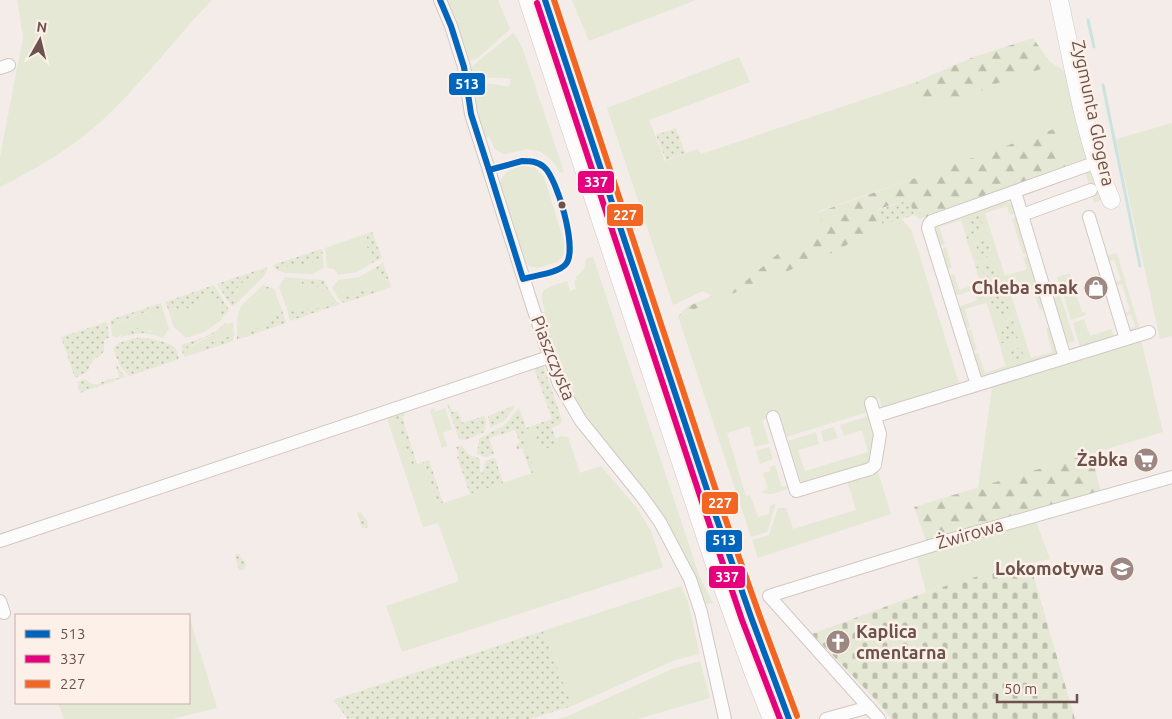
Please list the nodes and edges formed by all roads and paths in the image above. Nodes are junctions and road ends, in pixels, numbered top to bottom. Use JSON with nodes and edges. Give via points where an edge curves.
{"nodes":[{"id":1,"x":440,"y":0,"type":"edge"},
{"id":2,"x":528,"y":0,"type":"edge"},
{"id":3,"x":545,"y":0,"type":"edge"},
{"id":4,"x":1059,"y":0,"type":"edge"},
{"id":5,"x":1069,"y":0,"type":"edge"},
{"id":6,"x":1097,"y":162,"type":"junction"},
{"id":7,"x":1091,"y":190,"type":"dead end"},
{"id":8,"x":1015,"y":192,"type":"junction"},
{"id":9,"x":1022,"y":215,"type":"junction"},
{"id":10,"x":1089,"y":217,"type":"dead end"},
{"id":11,"x":1149,"y":332,"type":"dead end"},
{"id":12,"x":1126,"y":339,"type":"junction"},
{"id":13,"x":549,"y":357,"type":"junction"},
{"id":14,"x":1066,"y":358,"type":"junction"},
{"id":15,"x":977,"y":385,"type":"junction"},
{"id":16,"x":871,"y":403,"type":"dead end"},
{"id":17,"x":876,"y":416,"type":"junction"},
{"id":18,"x":773,"y":417,"type":"dead end"},
{"id":19,"x":1172,"y":477,"type":"edge"},
{"id":20,"x":0,"y":541,"type":"edge"},
{"id":21,"x":0,"y":601,"type":"edge"},
{"id":22,"x":4,"y":613,"type":"dead end"},
{"id":23,"x":869,"y":707,"type":"junction"},
{"id":24,"x":724,"y":719,"type":"edge"},
{"id":25,"x":772,"y":719,"type":"edge"},
{"id":26,"x":789,"y":719,"type":"edge"},
{"id":27,"x":826,"y":719,"type":"edge"},
{"id":28,"x":879,"y":719,"type":"edge"}],
"edges":[{"from":1,"to":13,"type":"street","name":"Piaszczysta","via":[[464,66],[470,114]]},
{"from":2,"to":25,"type":"main road","via":[[717,571]]},
{"from":3,"to":26,"type":"main road","via":[[644,306],[733,568]]},
{"from":4,"to":6,"type":"main road","name":"Zygmunta Glogera"},
{"from":5,"to":6,"type":"main road","name":"Zygmunta Glogera","via":[[1109,175],[1111,200]]},
{"from":6,"to":8,"type":"street"},
{"from":7,"to":9,"type":"street"},
{"from":8,"to":9,"type":"street"},
{"from":8,"to":15,"type":"street","via":[[932,221],[928,226]]},
{"from":9,"to":14,"type":"street"},
{"from":10,"to":12,"type":"street"},
{"from":11,"to":12,"type":"street"},
{"from":12,"to":14,"type":"street"},
{"from":13,"to":20,"type":"street"},
{"from":13,"to":24,"type":"street","name":"Piaszczysta","via":[[559,384],[580,421],[652,510],[690,579],[701,612]]},
{"from":14,"to":15,"type":"street"},
{"from":15,"to":17,"type":"street"},
{"from":16,"to":17,"type":"street"},
{"from":17,"to":18,"type":"street","via":[[880,436],[874,467],[796,491]]},
{"from":19,"to":23,"type":"street","name":"Żwirowa","via":[[768,596]]},
{"from":21,"to":22,"type":"street"},
{"from":23,"to":27,"type":"street"},
{"from":23,"to":28,"type":"street"}]}
